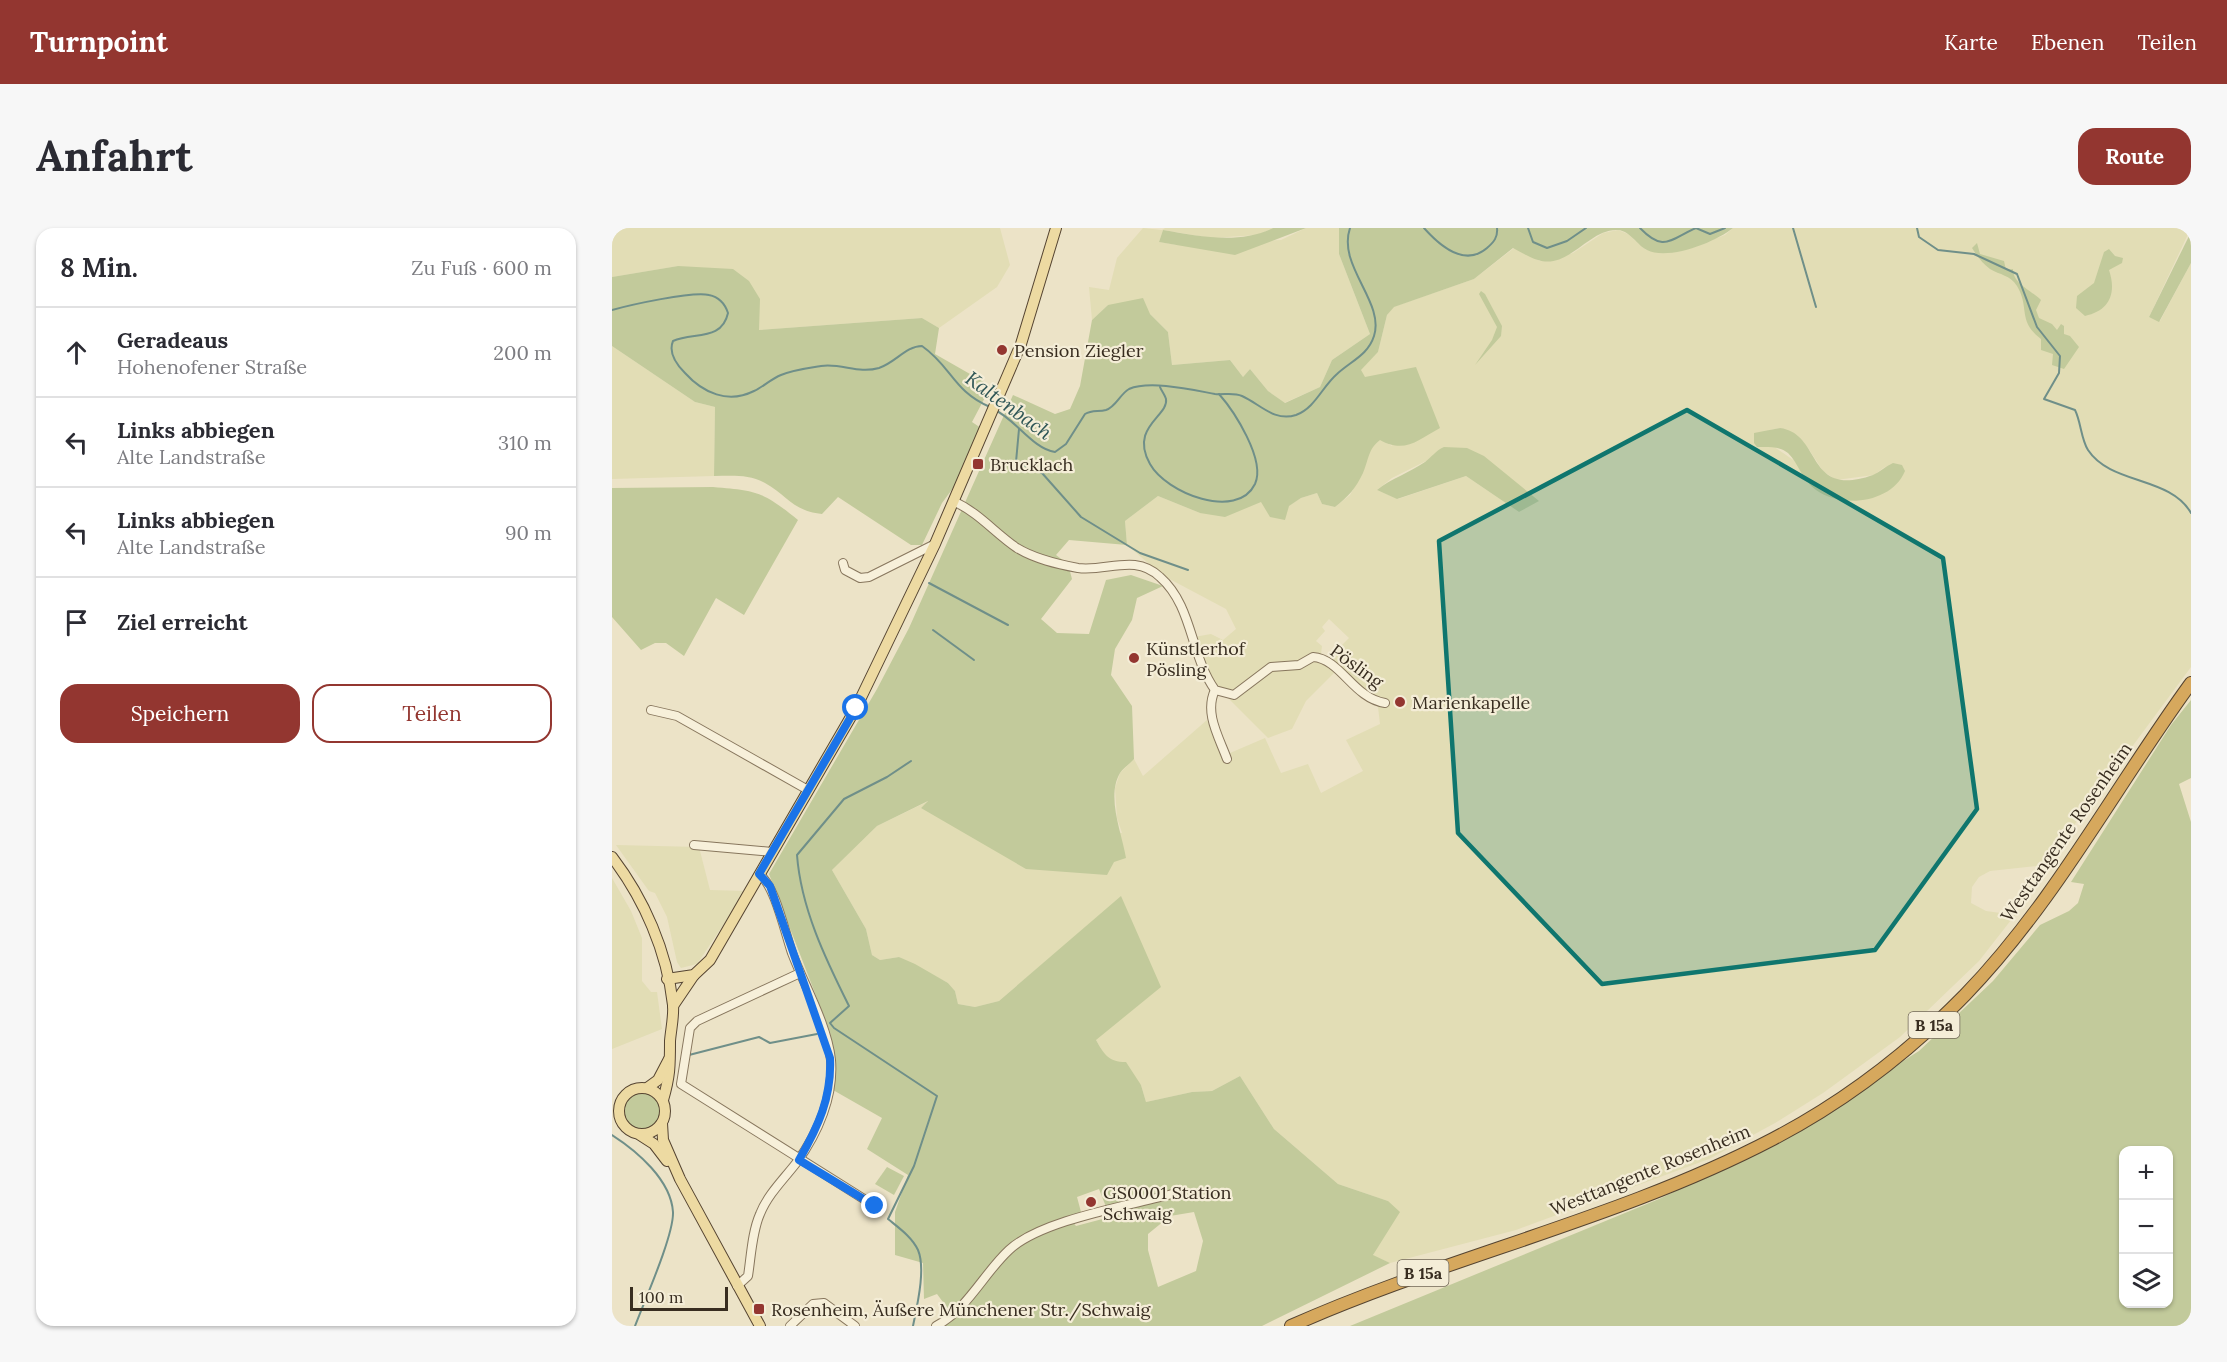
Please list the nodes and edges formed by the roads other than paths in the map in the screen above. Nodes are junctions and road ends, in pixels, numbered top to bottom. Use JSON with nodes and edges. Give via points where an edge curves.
{"nodes":[{"id":1,"x":1056,"y":228,"type":"edge"},
{"id":2,"x":955,"y":502,"type":"junction"},
{"id":3,"x":935,"y":544,"type":"junction"},
{"id":4,"x":843,"y":563,"type":"dead end"},
{"id":5,"x":2191,"y":684,"type":"edge"},
{"id":6,"x":1215,"y":690,"type":"junction"},
{"id":7,"x":1385,"y":704,"type":"dead end"},
{"id":8,"x":651,"y":710,"type":"dead end"},
{"id":9,"x":1227,"y":759,"type":"dead end"},
{"id":10,"x":808,"y":790,"type":"junction"},
{"id":11,"x":694,"y":845,"type":"dead end"},
{"id":12,"x":772,"y":852,"type":"junction"},
{"id":13,"x":612,"y":857,"type":"edge"},
{"id":14,"x":759,"y":874,"type":"junction"},
{"id":15,"x":800,"y":973,"type":"junction"},
{"id":16,"x":694,"y":975,"type":"junction"},
{"id":17,"x":667,"y":979,"type":"junction"},
{"id":18,"x":673,"y":1006,"type":"junction"},
{"id":19,"x":671,"y":1056,"type":"junction"},
{"id":20,"x":648,"y":1088,"type":"junction"},
{"id":21,"x":624,"y":1096,"type":"junction"},
{"id":22,"x":612,"y":1099,"type":"edge"},
{"id":23,"x":663,"y":1100,"type":"junction"},
{"id":24,"x":616,"y":1116,"type":"edge"},
{"id":25,"x":663,"y":1123,"type":"junction"},
{"id":26,"x":640,"y":1135,"type":"junction"},
{"id":27,"x":799,"y":1160,"type":"junction"},
{"id":28,"x":680,"y":1179,"type":"junction"},
{"id":29,"x":1172,"y":1194,"type":"dead end"},
{"id":30,"x":875,"y":1206,"type":"dead end"},
{"id":31,"x":736,"y":1286,"type":"junction"},
{"id":32,"x":760,"y":1326,"type":"edge"},
{"id":33,"x":790,"y":1326,"type":"edge"},
{"id":34,"x":855,"y":1326,"type":"edge"},
{"id":35,"x":936,"y":1326,"type":"edge"},
{"id":36,"x":1291,"y":1326,"type":"edge"}],
"edges":[{"from":1,"to":2,"type":"main road","via":[[1021,344]]},
{"from":2,"to":3,"type":"main road"},
{"from":2,"to":6,"type":"street","via":[[1016,547],[1040,559],[1080,568],[1129,562],[1149,568],[1183,606],[1193,647]]},
{"from":3,"to":4,"type":"street","via":[[869,577],[860,578],[845,570]]},
{"from":3,"to":10,"type":"main road","via":[[856,708]]},
{"from":5,"to":36,"type":"highway","name":"Westtangente Rosenheim","number":"B 15a","via":[[2060,879],[2004,951],[1937,1023],[1858,1087],[1776,1138],[1707,1170],[1588,1216],[1409,1277]]},
{"from":6,"to":7,"type":"street","name":"Pösling","via":[[1234,695],[1271,667],[1299,665],[1320,657],[1368,699]]},
{"from":6,"to":9,"type":"street","via":[[1210,700],[1212,720]]},
{"from":8,"to":10,"type":"street","via":[[677,716]]},
{"from":10,"to":12,"type":"main road"},
{"from":11,"to":12,"type":"street"},
{"from":12,"to":14,"type":"main road"},
{"from":13,"to":17,"type":"main road","via":[[642,901]]},
{"from":14,"to":15,"type":"street","via":[[770,886]]},
{"from":14,"to":16,"type":"main road","via":[[710,960]]},
{"from":15,"to":27,"type":"street","via":[[826,1042],[831,1076],[824,1111]]},
{"from":15,"to":27,"type":"street","via":[[697,1020],[690,1028],[681,1084]]},
{"from":16,"to":17,"type":"main road"},
{"from":16,"to":18,"type":"main road"},
{"from":17,"to":18,"type":"main road"},
{"from":18,"to":19,"type":"main road"},
{"from":19,"to":20,"type":"main road","via":[[664,1071]]},
{"from":19,"to":23,"type":"main road","via":[[671,1073]]},
{"from":20,"to":21,"type":"main road"},
{"from":20,"to":23,"type":"main road"},
{"from":21,"to":22,"type":"main road"},
{"from":21,"to":24,"type":"main road"},
{"from":23,"to":25,"type":"main road"},
{"from":24,"to":26,"type":"main road","via":[[624,1127]]},
{"from":25,"to":26,"type":"main road","via":[[649,1134]]},
{"from":25,"to":28,"type":"main road","via":[[663,1140]]},
{"from":26,"to":28,"type":"main road","via":[[654,1144]]},
{"from":27,"to":30,"type":"street"},
{"from":27,"to":31,"type":"street","via":[[760,1213],[748,1276]]},
{"from":28,"to":31,"type":"main road"},
{"from":29,"to":35,"type":"street","via":[[1032,1235],[1009,1249],[951,1316]]},
{"from":31,"to":32,"type":"main road"},
{"from":33,"to":34,"type":"street","via":[[813,1304],[824,1302]]}]}
